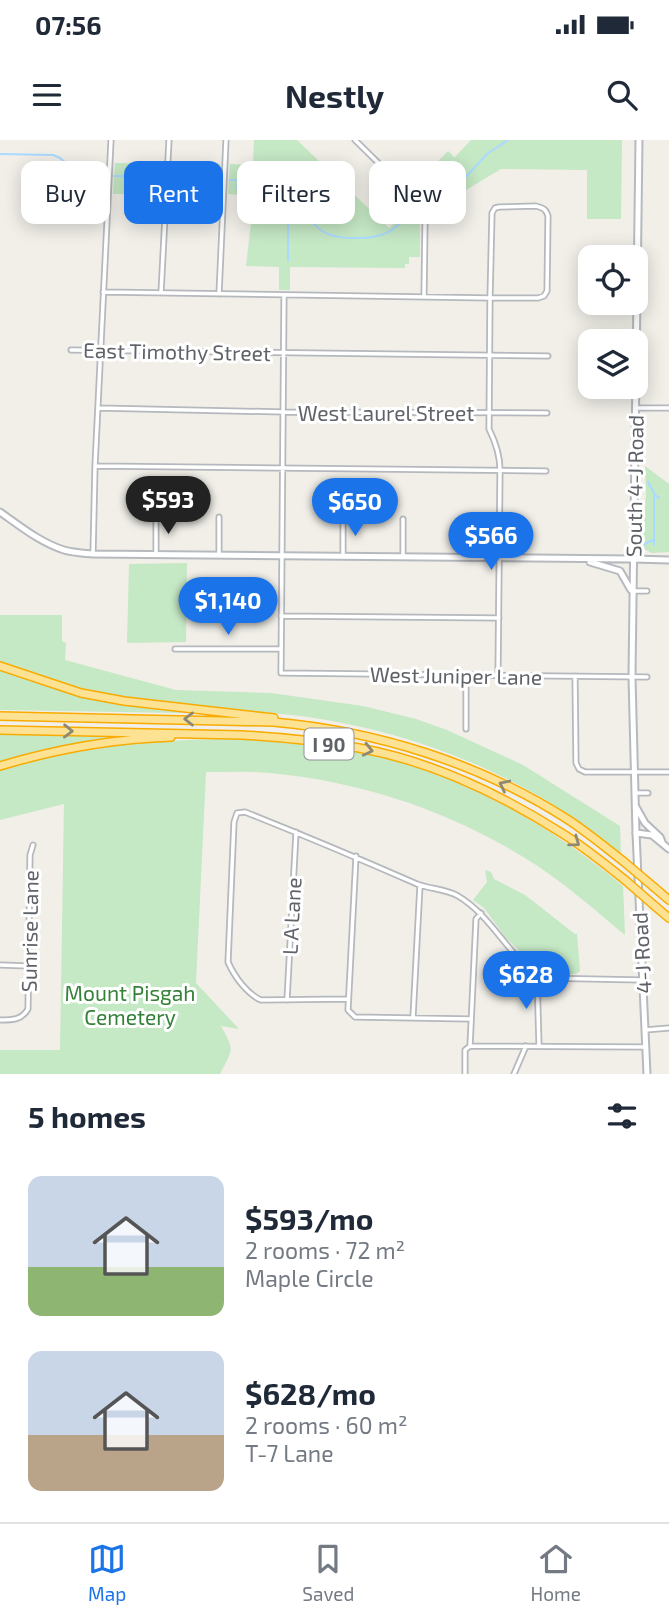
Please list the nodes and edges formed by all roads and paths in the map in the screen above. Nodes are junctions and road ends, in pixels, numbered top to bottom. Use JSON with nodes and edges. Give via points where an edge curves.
{"nodes":[{"id":1,"x":111,"y":140,"type":"edge"},
{"id":2,"x":169,"y":140,"type":"edge"},
{"id":3,"x":226,"y":140,"type":"edge"},
{"id":4,"x":355,"y":140,"type":"edge"},
{"id":5,"x":639,"y":140,"type":"edge"},
{"id":6,"x":103,"y":292,"type":"junction"},
{"id":7,"x":161,"y":293,"type":"junction"},
{"id":8,"x":219,"y":294,"type":"junction"},
{"id":9,"x":285,"y":295,"type":"junction"},
{"id":10,"x":424,"y":297,"type":"junction"},
{"id":11,"x":490,"y":298,"type":"junction"},
{"id":12,"x":71,"y":350,"type":"dead end"},
{"id":13,"x":100,"y":350,"type":"junction"},
{"id":14,"x":284,"y":353,"type":"junction"},
{"id":15,"x":489,"y":355,"type":"junction"},
{"id":16,"x":548,"y":356,"type":"dead end"},
{"id":17,"x":98,"y":408,"type":"junction"},
{"id":18,"x":635,"y":408,"type":"junction"},
{"id":19,"x":669,"y":408,"type":"edge"},
{"id":20,"x":284,"y":412,"type":"junction"},
{"id":21,"x":489,"y":412,"type":"junction"},
{"id":22,"x":547,"y":413,"type":"dead end"},
{"id":23,"x":95,"y":466,"type":"junction"},
{"id":24,"x":283,"y":467,"type":"junction"},
{"id":25,"x":500,"y":470,"type":"junction"},
{"id":26,"x":546,"y":471,"type":"dead end"},
{"id":27,"x":0,"y":512,"type":"edge"},
{"id":28,"x":156,"y":516,"type":"dead end"},
{"id":29,"x":219,"y":517,"type":"dead end"},
{"id":30,"x":343,"y":519,"type":"dead end"},
{"id":31,"x":403,"y":519,"type":"dead end"},
{"id":32,"x":463,"y":520,"type":"dead end"},
{"id":33,"x":93,"y":554,"type":"junction"},
{"id":34,"x":156,"y":555,"type":"junction"},
{"id":35,"x":219,"y":556,"type":"junction"},
{"id":36,"x":282,"y":557,"type":"junction"},
{"id":37,"x":342,"y":557,"type":"junction"},
{"id":38,"x":402,"y":558,"type":"junction"},
{"id":39,"x":463,"y":559,"type":"junction"},
{"id":40,"x":499,"y":559,"type":"junction"},
{"id":41,"x":633,"y":559,"type":"junction"},
{"id":42,"x":580,"y":560,"type":"junction"},
{"id":43,"x":669,"y":560,"type":"edge"},
{"id":44,"x":632,"y":591,"type":"junction"},
{"id":45,"x":647,"y":592,"type":"dead end"},
{"id":46,"x":281,"y":616,"type":"junction"},
{"id":47,"x":499,"y":618,"type":"junction"},
{"id":48,"x":175,"y":649,"type":"dead end"},
{"id":49,"x":281,"y":649,"type":"junction"},
{"id":50,"x":0,"y":666,"type":"edge"},
{"id":51,"x":466,"y":675,"type":"junction"},
{"id":52,"x":498,"y":676,"type":"junction"},
{"id":53,"x":575,"y":676,"type":"junction"},
{"id":54,"x":632,"y":677,"type":"junction"},
{"id":55,"x":647,"y":677,"type":"dead end"},
{"id":56,"x":0,"y":716,"type":"edge"},
{"id":57,"x":466,"y":729,"type":"dead end"},
{"id":58,"x":0,"y":730,"type":"edge"},
{"id":59,"x":303,"y":740,"type":"junction"},
{"id":60,"x":401,"y":745,"type":"junction"},
{"id":61,"x":0,"y":766,"type":"edge"},
{"id":62,"x":634,"y":772,"type":"junction"},
{"id":63,"x":669,"y":772,"type":"edge"},
{"id":64,"x":635,"y":793,"type":"junction"},
{"id":65,"x":648,"y":793,"type":"dead end"},
{"id":66,"x":636,"y":807,"type":"junction"},
{"id":67,"x":296,"y":832,"type":"junction"},
{"id":68,"x":636,"y":833,"type":"junction"},
{"id":69,"x":662,"y":842,"type":"junction"},
{"id":70,"x":33,"y":845,"type":"dead end"},
{"id":71,"x":669,"y":849,"type":"edge"},
{"id":72,"x":356,"y":856,"type":"junction"},
{"id":73,"x":420,"y":885,"type":"junction"},
{"id":74,"x":669,"y":900,"type":"edge"},
{"id":75,"x":481,"y":913,"type":"junction"},
{"id":76,"x":669,"y":918,"type":"edge"},
{"id":77,"x":0,"y":965,"type":"edge"},
{"id":78,"x":29,"y":966,"type":"junction"},
{"id":79,"x":537,"y":975,"type":"junction"},
{"id":80,"x":642,"y":979,"type":"junction"},
{"id":81,"x":348,"y":999,"type":"junction"},
{"id":82,"x":287,"y":1000,"type":"junction"},
{"id":83,"x":413,"y":1017,"type":"junction"},
{"id":84,"x":471,"y":1019,"type":"junction"},
{"id":85,"x":0,"y":1020,"type":"edge"},
{"id":86,"x":669,"y":1028,"type":"edge"},
{"id":87,"x":645,"y":1030,"type":"junction"},
{"id":88,"x":470,"y":1046,"type":"junction"},
{"id":89,"x":526,"y":1046,"type":"junction"},
{"id":90,"x":539,"y":1046,"type":"junction"},
{"id":91,"x":645,"y":1047,"type":"junction"},
{"id":92,"x":465,"y":1074,"type":"edge"},
{"id":93,"x":514,"y":1074,"type":"edge"},
{"id":94,"x":647,"y":1074,"type":"edge"}],
"edges":[{"from":1,"to":6,"type":"street"},
{"from":2,"to":7,"type":"street"},
{"from":3,"to":8,"type":"street"},
{"from":4,"to":10,"type":"street","via":[[420,204],[425,223]]},
{"from":5,"to":18,"type":"main road","name":"South 4-J Road"},
{"from":6,"to":7,"type":"street"},
{"from":6,"to":13,"type":"street"},
{"from":7,"to":8,"type":"street"},
{"from":8,"to":9,"type":"street"},
{"from":9,"to":10,"type":"street"},
{"from":9,"to":14,"type":"street"},
{"from":10,"to":11,"type":"street"},
{"from":11,"to":11,"type":"street","via":[[495,208],[547,211],[544,296]]},
{"from":11,"to":15,"type":"street"},
{"from":12,"to":13,"type":"street","name":"East Timothy Street"},
{"from":13,"to":14,"type":"street","name":"East Timothy Street"},
{"from":13,"to":17,"type":"street"},
{"from":14,"to":15,"type":"street","name":"East Timothy Street"},
{"from":14,"to":20,"type":"street"},
{"from":15,"to":16,"type":"street","name":"East Timothy Street"},
{"from":15,"to":21,"type":"street"},
{"from":17,"to":20,"type":"street","name":"West Laurel Street"},
{"from":17,"to":23,"type":"street"},
{"from":18,"to":19,"type":"street"},
{"from":18,"to":41,"type":"main road","name":"South 4-J Road"},
{"from":20,"to":21,"type":"street","name":"West Laurel Street"},
{"from":20,"to":24,"type":"street"},
{"from":21,"to":22,"type":"street","name":"West Laurel Street"},
{"from":21,"to":25,"type":"street"},
{"from":23,"to":24,"type":"street"},
{"from":23,"to":33,"type":"street"},
{"from":24,"to":25,"type":"street"},
{"from":24,"to":36,"type":"street"},
{"from":25,"to":26,"type":"street"},
{"from":25,"to":40,"type":"street"},
{"from":27,"to":33,"type":"main road","via":[[51,545]]},
{"from":28,"to":34,"type":"street"},
{"from":29,"to":35,"type":"street"},
{"from":30,"to":37,"type":"street"},
{"from":31,"to":38,"type":"street"},
{"from":32,"to":39,"type":"street"},
{"from":33,"to":34,"type":"main road"},
{"from":34,"to":35,"type":"main road"},
{"from":35,"to":36,"type":"main road"},
{"from":36,"to":37,"type":"main road"},
{"from":36,"to":46,"type":"street"},
{"from":37,"to":38,"type":"main road"},
{"from":38,"to":39,"type":"main road"},
{"from":39,"to":40,"type":"main road"},
{"from":40,"to":42,"type":"main road"},
{"from":40,"to":47,"type":"street"},
{"from":41,"to":42,"type":"main road"},
{"from":41,"to":43,"type":"main road"},
{"from":41,"to":44,"type":"main road","name":"South 4-J Road"},
{"from":42,"to":44,"type":"main road","via":[[619,570]]},
{"from":44,"to":45,"type":"street"},
{"from":44,"to":54,"type":"main road","name":"South 4-J Road"},
{"from":46,"to":47,"type":"street"},
{"from":46,"to":49,"type":"street"},
{"from":47,"to":52,"type":"street"},
{"from":48,"to":49,"type":"street"},
{"from":49,"to":51,"type":"street","name":"West Juniper Lane","via":[[281,673]]},
{"from":50,"to":60,"type":"highway","number":"I 90","via":[[81,693],[349,728]]},
{"from":51,"to":52,"type":"street","name":"West Juniper Lane"},
{"from":51,"to":57,"type":"street"},
{"from":52,"to":53,"type":"street","name":"West Juniper Lane"},
{"from":53,"to":54,"type":"street","name":"West Juniper Lane"},
{"from":53,"to":62,"type":"street","via":[[579,769]]},
{"from":54,"to":55,"type":"street","name":"West Juniper Lane"},
{"from":54,"to":62,"type":"main road","name":"South 4-J Road"},
{"from":60,"to":56,"type":"highway","number":"I 90","one_way":true,"via":[[341,730],[273,722]]},
{"from":58,"to":59,"type":"highway","number":"I 90","one_way":true,"via":[[218,733]]},
{"from":59,"to":61,"type":"highway","number":"I 90","via":[[148,738],[61,750]]},
{"from":59,"to":76,"type":"highway","number":"I 90","one_way":true,"bridge":true,"via":[[391,756],[470,784],[526,811],[625,880]]},
{"from":74,"to":60,"type":"highway","number":"I 90","one_way":true,"bridge":true,"via":[[624,861],[529,797],[452,761]]},
{"from":62,"to":63,"type":"street"},
{"from":62,"to":64,"type":"main road","name":"South 4-J Road"},
{"from":64,"to":65,"type":"street"},
{"from":64,"to":66,"type":"main road","name":"South 4-J Road"},
{"from":66,"to":68,"type":"main road","name":"South 4-J Road"},
{"from":66,"to":69,"type":"main road"},
{"from":67,"to":72,"type":"street"},
{"from":67,"to":82,"type":"street","name":"L A Lane"},
{"from":67,"to":82,"type":"street","via":[[245,812],[237,813],[234,822],[228,962],[254,997]]},
{"from":68,"to":69,"type":"main road"},
{"from":68,"to":80,"type":"main road","name":"4-J Road"},
{"from":69,"to":71,"type":"main road"},
{"from":70,"to":78,"type":"street","name":"Sunrise Lane"},
{"from":72,"to":73,"type":"street"},
{"from":72,"to":81,"type":"street"},
{"from":73,"to":75,"type":"street","via":[[456,895]]},
{"from":73,"to":83,"type":"street"},
{"from":75,"to":79,"type":"street"},
{"from":75,"to":84,"type":"street","via":[[476,919]]},
{"from":77,"to":78,"type":"street"},
{"from":78,"to":85,"type":"street","name":"Sunrise Lane","via":[[28,1009],[24,1016]]},
{"from":79,"to":80,"type":"street","via":[[546,979]]},
{"from":79,"to":90,"type":"street"},
{"from":80,"to":87,"type":"main road","name":"4-J Road"},
{"from":81,"to":82,"type":"street"},
{"from":81,"to":83,"type":"street","via":[[348,1010],[355,1017]]},
{"from":83,"to":84,"type":"street"},
{"from":84,"to":88,"type":"street"},
{"from":86,"to":87,"type":"street"},
{"from":87,"to":91,"type":"main road","name":"4-J Road"},
{"from":88,"to":89,"type":"street"},
{"from":88,"to":92,"type":"street","via":[[465,1050]]},
{"from":89,"to":90,"type":"street"},
{"from":89,"to":93,"type":"street"},
{"from":90,"to":91,"type":"street"},
{"from":91,"to":94,"type":"main road","name":"4-J Road"}]}
